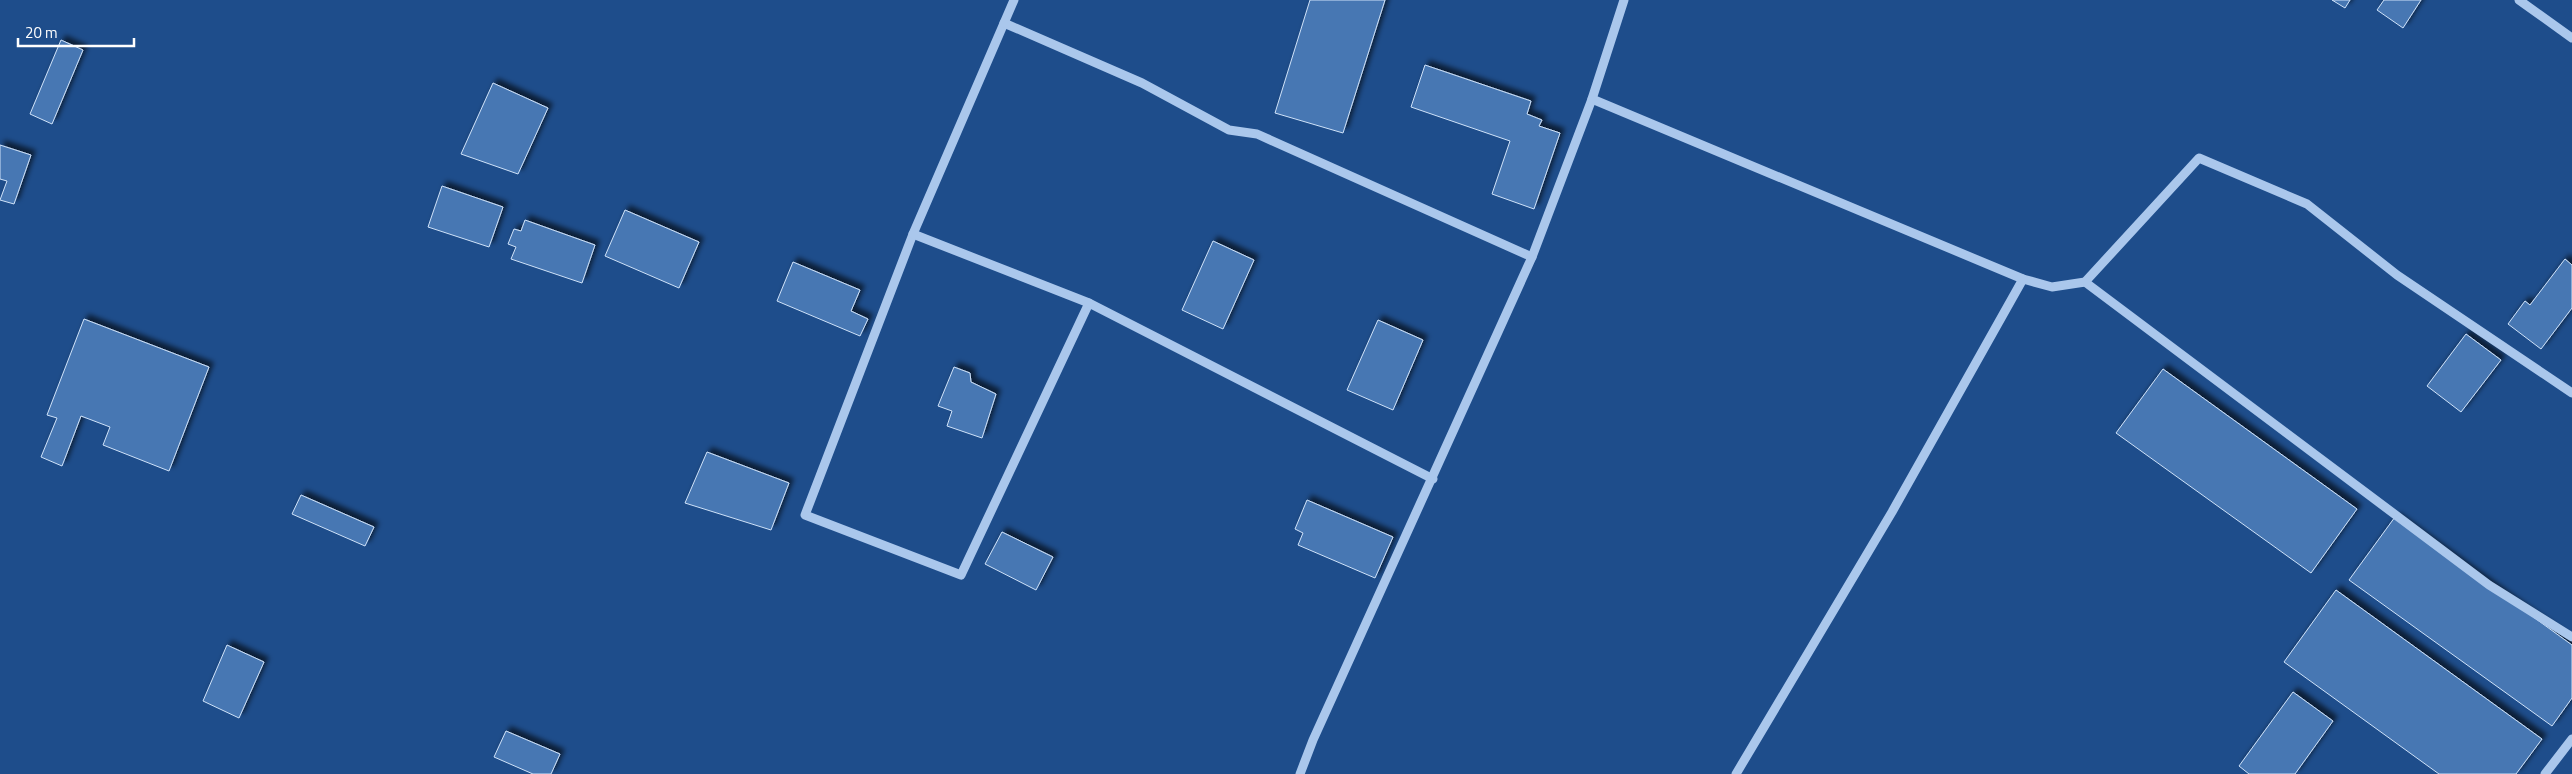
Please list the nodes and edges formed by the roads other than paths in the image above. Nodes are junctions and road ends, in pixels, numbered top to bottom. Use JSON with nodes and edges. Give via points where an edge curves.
{"nodes":[{"id":1,"x":1014,"y":0,"type":"edge"},
{"id":2,"x":1624,"y":0,"type":"edge"},
{"id":3,"x":2519,"y":0,"type":"edge"},
{"id":4,"x":1004,"y":22,"type":"junction"},
{"id":5,"x":2572,"y":38,"type":"edge"},
{"id":6,"x":1592,"y":99,"type":"junction"},
{"id":7,"x":913,"y":234,"type":"junction"},
{"id":8,"x":1532,"y":257,"type":"junction"},
{"id":9,"x":2023,"y":279,"type":"junction"},
{"id":10,"x":2085,"y":282,"type":"junction"},
{"id":11,"x":1088,"y":303,"type":"junction"},
{"id":12,"x":2572,"y":393,"type":"edge"},
{"id":13,"x":1433,"y":479,"type":"junction"},
{"id":14,"x":2572,"y":637,"type":"edge"},
{"id":15,"x":2572,"y":739,"type":"edge"},
{"id":16,"x":1739,"y":773,"type":"edge"},
{"id":17,"x":1300,"y":774,"type":"edge"},
{"id":18,"x":2545,"y":774,"type":"edge"}],
"edges":[{"from":1,"to":4,"type":"street"},
{"from":2,"to":6,"type":"street"},
{"from":3,"to":5,"type":"street"},
{"from":4,"to":7,"type":"street"},
{"from":4,"to":8,"type":"street","via":[[1142,83],[1229,130],[1257,134]]},
{"from":6,"to":8,"type":"street"},
{"from":6,"to":9,"type":"street"},
{"from":7,"to":11,"type":"street"},
{"from":7,"to":11,"type":"street","via":[[805,515],[961,575]]},
{"from":8,"to":13,"type":"street"},
{"from":9,"to":10,"type":"street","via":[[2052,287]]},
{"from":9,"to":16,"type":"street","via":[[1892,512]]},
{"from":10,"to":12,"type":"street","via":[[2199,158],[2307,204],[2397,275]]},
{"from":10,"to":14,"type":"street","via":[[2489,585]]},
{"from":11,"to":13,"type":"street"},
{"from":13,"to":17,"type":"street"},
{"from":15,"to":18,"type":"street"}]}
